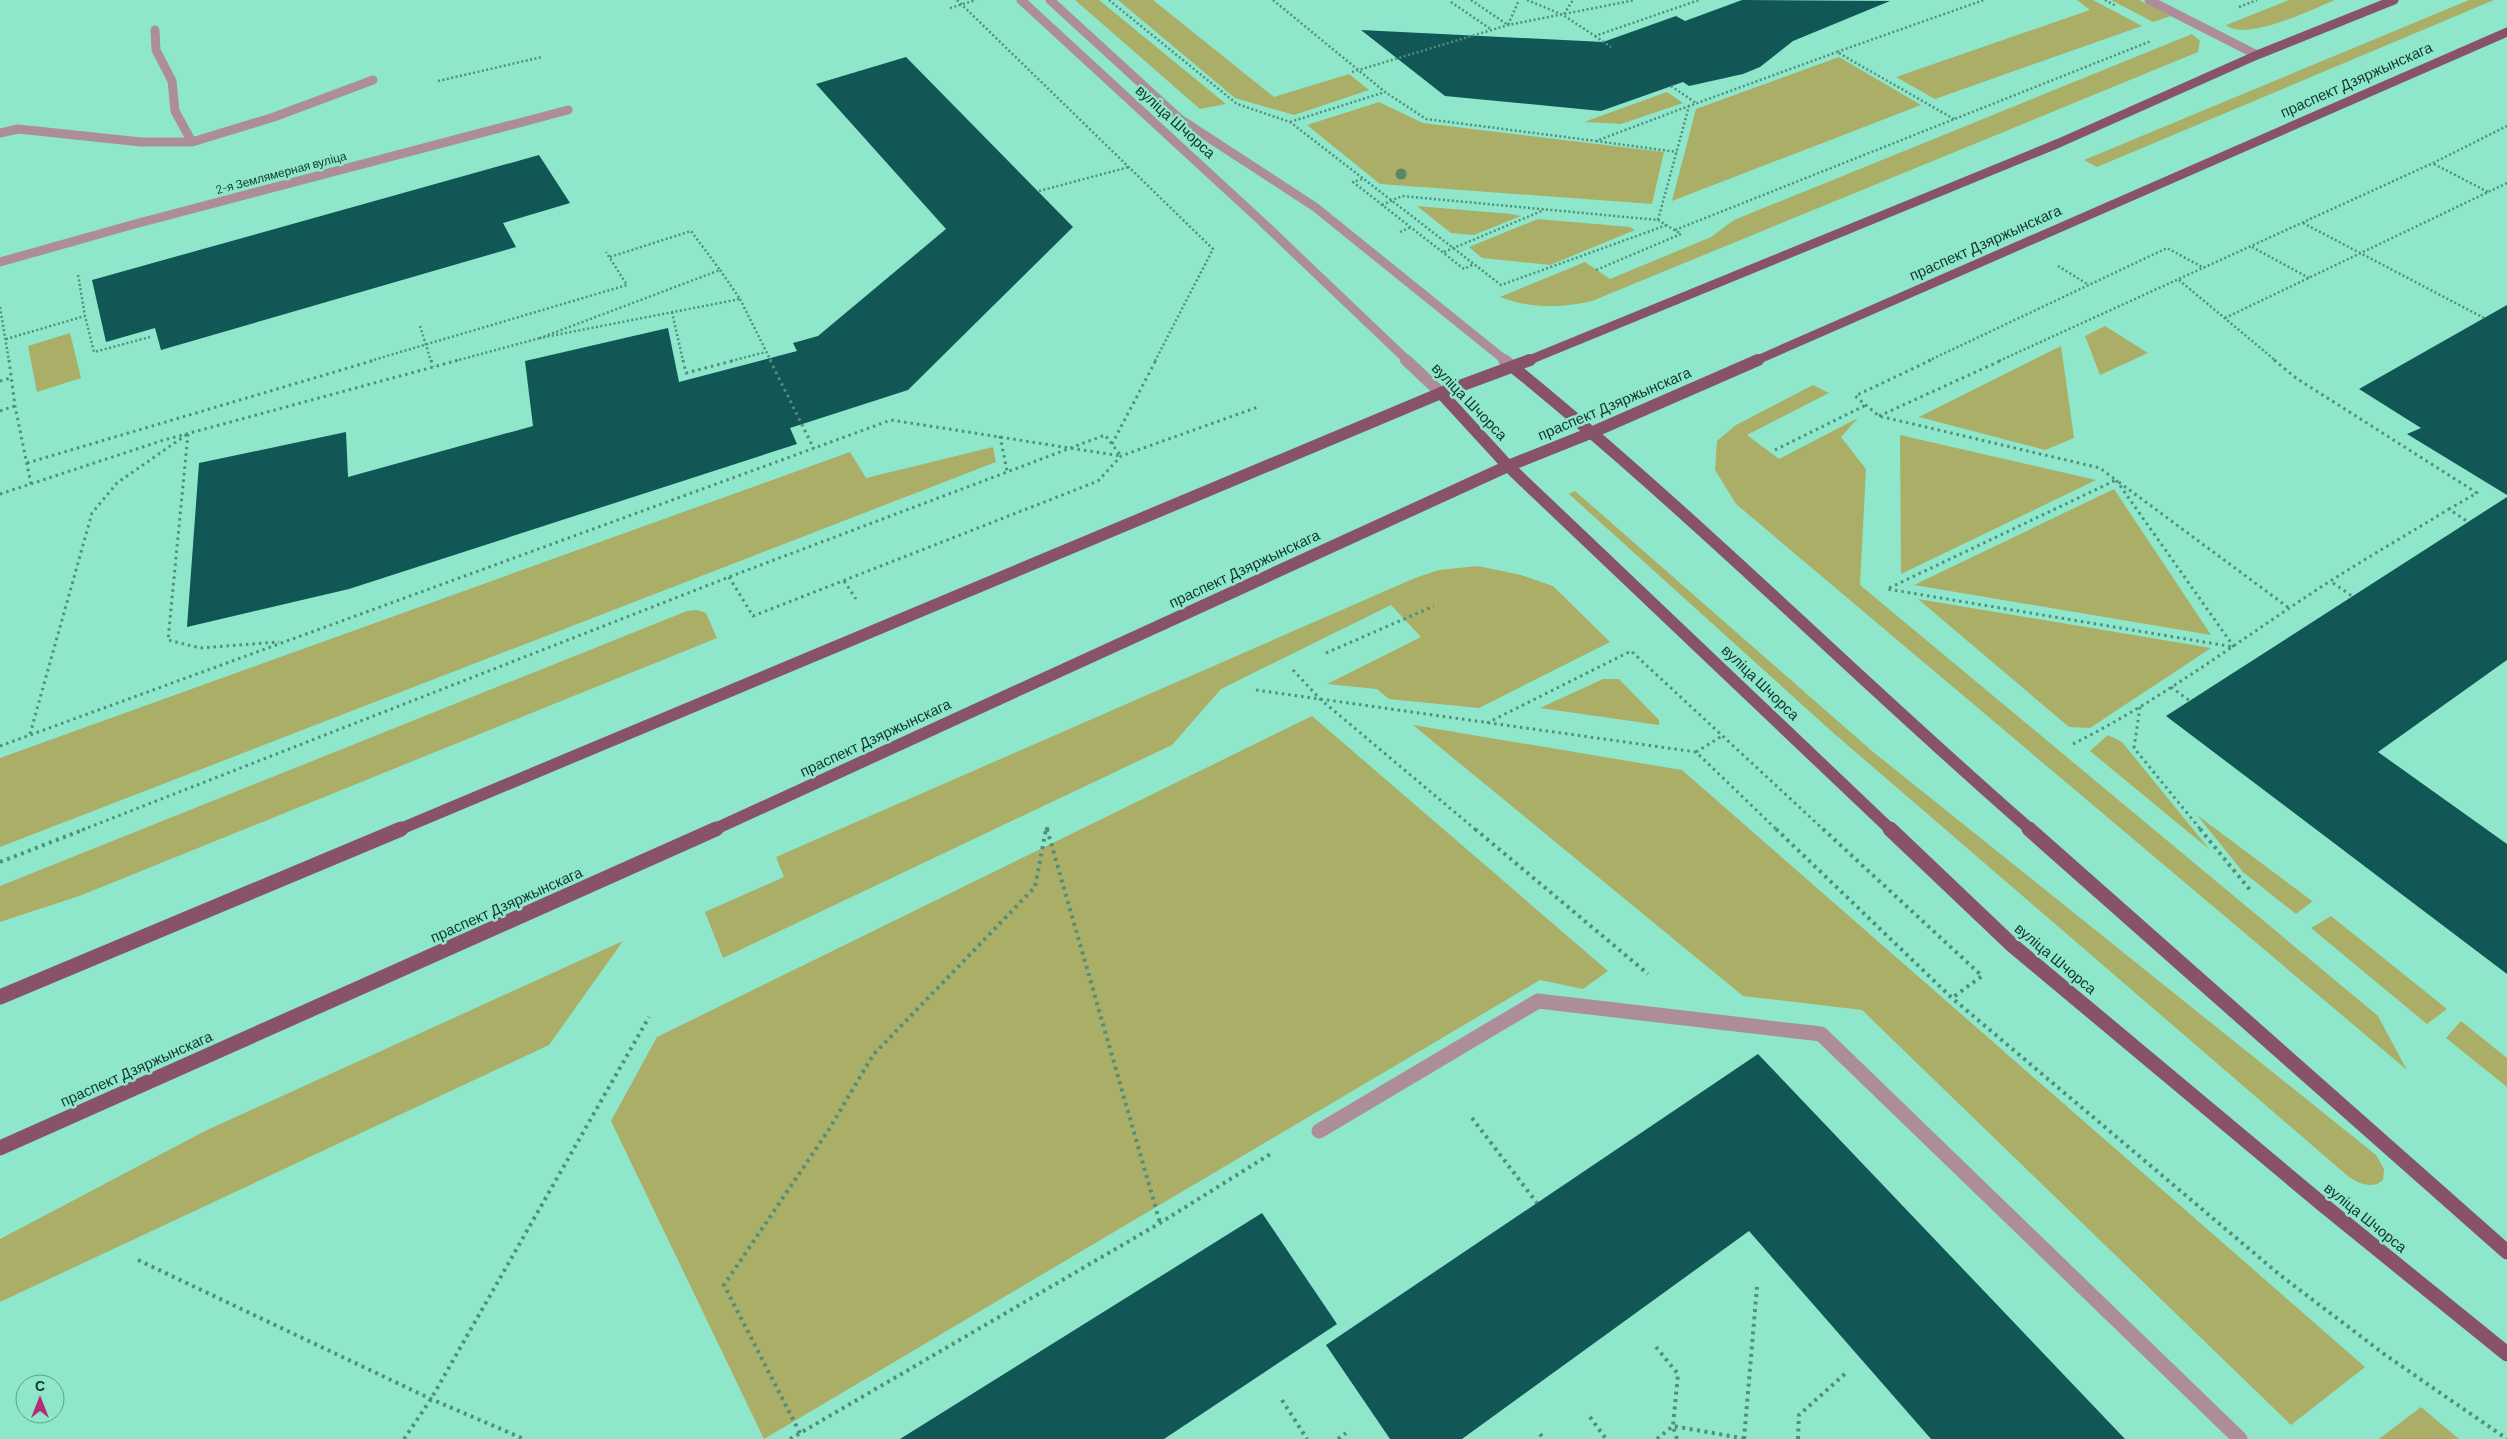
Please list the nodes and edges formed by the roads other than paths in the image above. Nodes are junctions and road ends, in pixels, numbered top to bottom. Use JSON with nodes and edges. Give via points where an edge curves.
{"nodes":[{"id":1,"x":1021,"y":0,"type":"edge"},
{"id":2,"x":1050,"y":0,"type":"edge"},
{"id":3,"x":2148,"y":0,"type":"edge"},
{"id":4,"x":2394,"y":0,"type":"edge"},
{"id":5,"x":155,"y":30,"type":"dead end"},
{"id":6,"x":2507,"y":32,"type":"edge"},
{"id":7,"x":2258,"y":55,"type":"junction"},
{"id":8,"x":373,"y":80,"type":"dead end"},
{"id":9,"x":568,"y":110,"type":"dead end"},
{"id":10,"x":0,"y":133,"type":"edge"},
{"id":11,"x":192,"y":142,"type":"junction"},
{"id":12,"x":0,"y":262,"type":"edge"},
{"id":13,"x":1513,"y":367,"type":"junction"},
{"id":14,"x":1440,"y":394,"type":"junction"},
{"id":15,"x":1593,"y":432,"type":"junction"},
{"id":16,"x":1508,"y":466,"type":"junction"},
{"id":17,"x":0,"y":997,"type":"edge"},
{"id":18,"x":1318,"y":1131,"type":"dead end"},
{"id":19,"x":0,"y":1148,"type":"edge"},
{"id":20,"x":2507,"y":1252,"type":"edge"},
{"id":21,"x":2507,"y":1354,"type":"edge"},
{"id":22,"x":2240,"y":1439,"type":"edge"}],
"edges":[{"from":1,"to":14,"type":"street","name":"вуліца Шчорса","via":[[1261,221]]},
{"from":2,"to":13,"type":"street","name":"вуліца Шчорса","via":[[1180,119],[1315,207]]},
{"from":3,"to":7,"type":"street"},
{"from":4,"to":7,"type":"main road"},
{"from":5,"to":11,"type":"street","via":[[156,50],[172,81],[175,111]]},
{"from":6,"to":15,"type":"main road","name":"праспект Дзяржынскага"},
{"from":7,"to":13,"type":"main road","via":[[2059,143]]},
{"from":8,"to":11,"type":"street","via":[[274,117]]},
{"from":9,"to":12,"type":"street","name":"2-я Землямерная вуліца"},
{"from":10,"to":11,"type":"street","via":[[18,129],[140,142]]},
{"from":13,"to":14,"type":"main road"},
{"from":13,"to":15,"type":"main road","name":"вуліца Шчорса"},
{"from":14,"to":16,"type":"main road","name":"вуліца Шчорса"},
{"from":14,"to":17,"type":"main road"},
{"from":15,"to":16,"type":"main road","name":"праспект Дзяржынскага"},
{"from":15,"to":20,"type":"main road","name":"вуліца Шчорса","via":[[1929,742]]},
{"from":16,"to":19,"type":"main road","name":"праспект Дзяржынскага","via":[[678,846]]},
{"from":16,"to":21,"type":"main road","name":"вуліца Шчорса","via":[[2012,945]]},
{"from":18,"to":22,"type":"street","via":[[1538,1001],[1821,1034]]}]}
